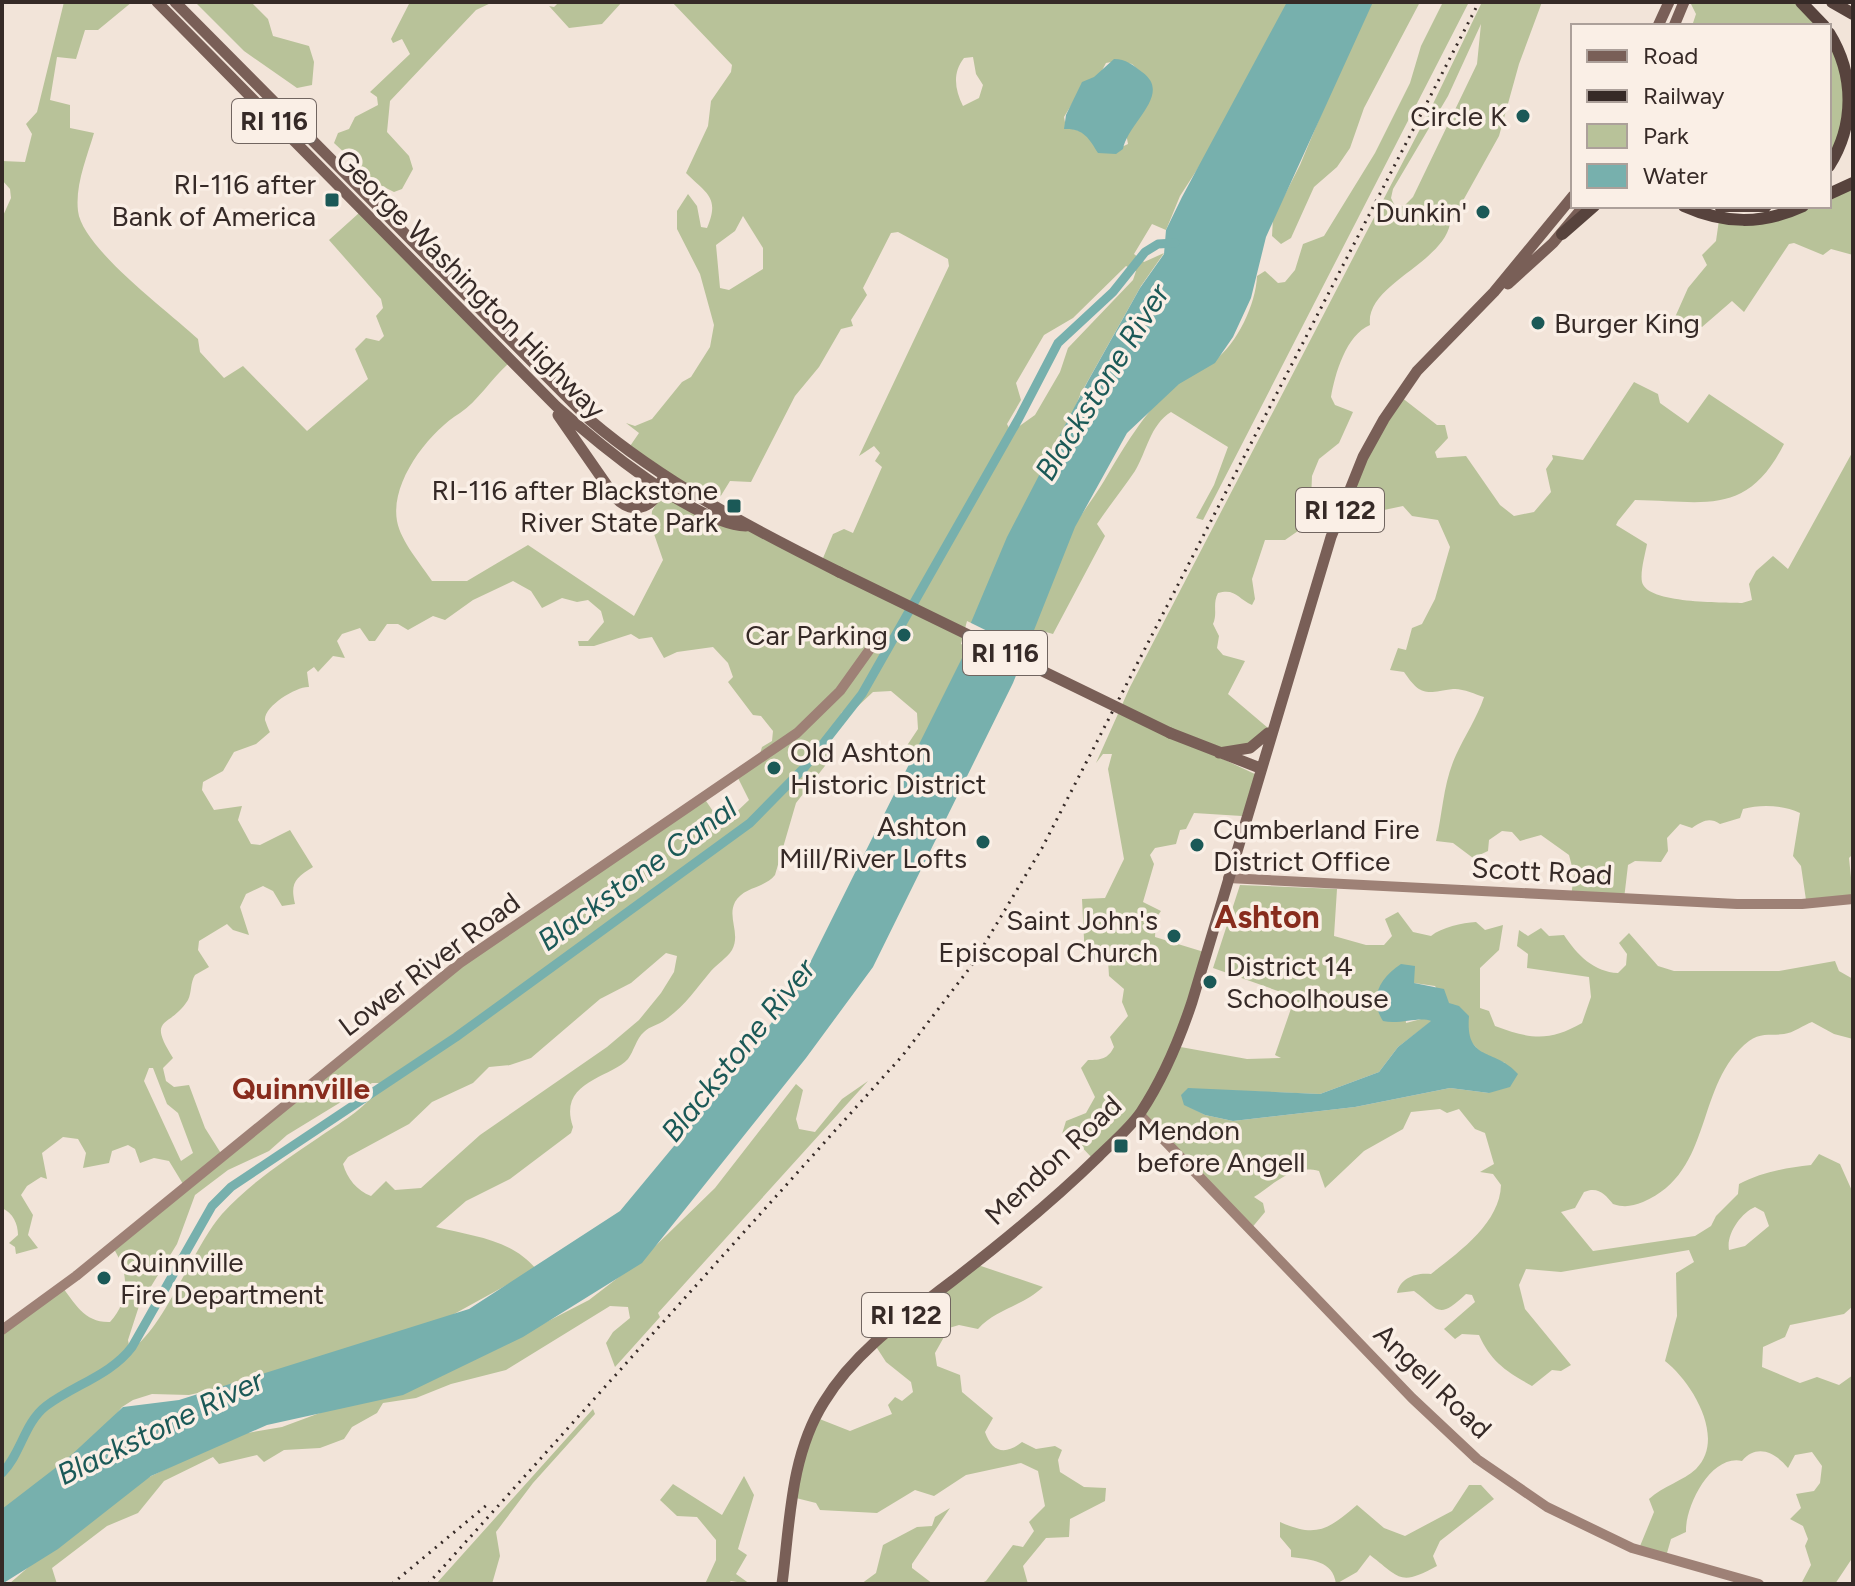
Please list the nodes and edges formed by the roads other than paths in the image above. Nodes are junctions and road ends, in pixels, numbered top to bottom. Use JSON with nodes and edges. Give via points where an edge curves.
{"nodes":[{"id":1,"x":157,"y":2,"type":"edge"},
{"id":2,"x":175,"y":2,"type":"edge"},
{"id":3,"x":1669,"y":2,"type":"edge"},
{"id":4,"x":1684,"y":2,"type":"edge"},
{"id":5,"x":1801,"y":2,"type":"edge"},
{"id":6,"x":1832,"y":2,"type":"edge"},
{"id":7,"x":1853,"y":14,"type":"edge"},
{"id":8,"x":1659,"y":24,"type":"edge"},
{"id":9,"x":1675,"y":24,"type":"edge"},
{"id":10,"x":1822,"y":24,"type":"edge"},
{"id":11,"x":1831,"y":37,"type":"edge"},
{"id":12,"x":1831,"y":162,"type":"edge"},
{"id":13,"x":1853,"y":183,"type":"edge"},
{"id":14,"x":1831,"y":193,"type":"edge"},
{"id":15,"x":1571,"y":198,"type":"edge"},
{"id":16,"x":1582,"y":208,"type":"edge"},
{"id":17,"x":1592,"y":208,"type":"edge"},
{"id":18,"x":1689,"y":208,"type":"edge"},
{"id":19,"x":1798,"y":208,"type":"edge"},
{"id":20,"x":1562,"y":234,"type":"junction"},
{"id":21,"x":396,"y":236,"type":"junction"},
{"id":22,"x":1494,"y":292,"type":"junction"},
{"id":23,"x":544,"y":395,"type":"junction"},
{"id":24,"x":661,"y":473,"type":"junction"},
{"id":25,"x":661,"y":487,"type":"junction"},
{"id":26,"x":746,"y":526,"type":"junction"},
{"id":27,"x":880,"y":635,"type":"dead end"},
{"id":28,"x":1275,"y":723,"type":"junction"},
{"id":29,"x":1214,"y":753,"type":"junction"},
{"id":30,"x":1260,"y":768,"type":"junction"},
{"id":31,"x":1228,"y":878,"type":"junction"},
{"id":32,"x":1853,"y":899,"type":"edge"},
{"id":33,"x":1140,"y":1115,"type":"junction"},
{"id":34,"x":2,"y":1330,"type":"edge"},
{"id":35,"x":782,"y":1584,"type":"edge"},
{"id":36,"x":1759,"y":1584,"type":"edge"}],
"edges":[{"from":1,"to":21,"type":"main road","name":"George Washington Highway","number":"RI 116"},
{"from":2,"to":21,"type":"main road","name":"George Washington Highway","number":"RI 116"},
{"from":3,"to":8,"type":"main road"},
{"from":4,"to":9,"type":"main road"},
{"from":5,"to":10,"type":"highway"},
{"from":6,"to":7,"type":"highway"},
{"from":11,"to":12,"type":"highway","via":[[1846,65],[1852,99],[1846,135]]},
{"from":13,"to":14,"type":"highway"},
{"from":15,"to":22,"type":"main road","name":"Mendon Road","number":"RI 122"},
{"from":16,"to":20,"type":"main road","name":"Mendon Road","number":"RI 122"},
{"from":17,"to":20,"type":"highway"},
{"from":18,"to":19,"type":"highway","via":[[1739,221]]},
{"from":20,"to":22,"type":"main road","name":"Mendon Road","number":"RI 122"},
{"from":21,"to":23,"type":"main road","name":"George Washington Highway","number":"RI 116"},
{"from":21,"to":24,"type":"main road","name":"George Washington Highway","number":"RI 116","via":[[566,399]]},
{"from":22,"to":28,"type":"main road","name":"Mendon Road","number":"RI 122","via":[[1417,371],[1374,436],[1339,513]]},
{"from":23,"to":25,"type":"main road","name":"George Washington Highway","number":"RI 116","via":[[601,445]]},
{"from":23,"to":25,"type":"main road","via":[[622,504],[646,506]]},
{"from":24,"to":25,"type":"main road"},
{"from":24,"to":26,"type":"main road","name":"George Washington Highway","number":"RI 116"},
{"from":25,"to":26,"type":"main road","name":"George Washington Highway","number":"RI 116","via":[[725,522]]},
{"from":26,"to":29,"type":"main road","name":"George Washington Highway","number":"RI 116","bridge":true},
{"from":27,"to":34,"type":"street","name":"Lower River Road","via":[[840,691],[797,733],[473,953],[76,1276]]},
{"from":28,"to":29,"type":"main road","via":[[1255,746]]},
{"from":28,"to":30,"type":"main road","name":"Mendon Road","number":"RI 122"},
{"from":29,"to":30,"type":"main road","name":"George Washington Highway","number":"RI 116"},
{"from":30,"to":31,"type":"main road","name":"Mendon Road"},
{"from":31,"to":32,"type":"street","name":"Scott Road","via":[[1737,904]]},
{"from":31,"to":33,"type":"main road","name":"Mendon Road","via":[[1176,1050]]},
{"from":33,"to":35,"type":"main road","name":"Mendon Road","number":"RI 122","via":[[1036,1216],[871,1344],[824,1402],[802,1451]]},
{"from":33,"to":36,"type":"street","name":"Angell Road","via":[[1477,1459],[1527,1496],[1621,1543]]}]}
